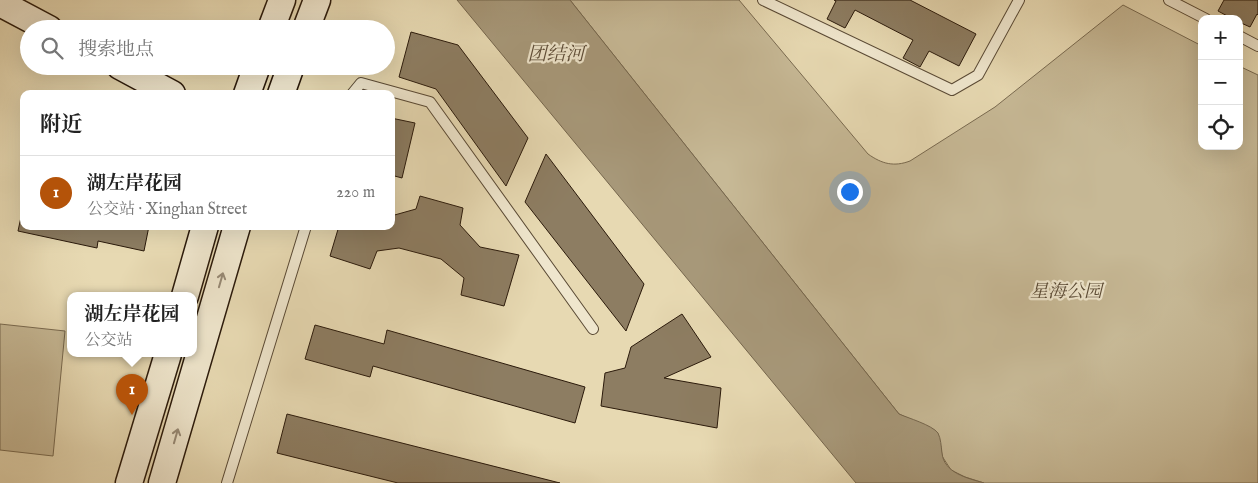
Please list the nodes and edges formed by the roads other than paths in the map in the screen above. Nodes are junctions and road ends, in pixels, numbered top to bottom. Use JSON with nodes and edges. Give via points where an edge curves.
{"nodes":[{"id":1,"x":282,"y":0,"type":"edge"},
{"id":2,"x":317,"y":0,"type":"edge"},
{"id":3,"x":763,"y":0,"type":"edge"},
{"id":4,"x":1018,"y":0,"type":"edge"},
{"id":5,"x":1169,"y":0,"type":"edge"},
{"id":6,"x":0,"y":3,"type":"edge"},
{"id":7,"x":1198,"y":15,"type":"edge"},
{"id":8,"x":32,"y":20,"type":"edge"},
{"id":9,"x":274,"y":20,"type":"edge"},
{"id":10,"x":309,"y":20,"type":"edge"},
{"id":11,"x":1243,"y":38,"type":"edge"},
{"id":12,"x":1258,"y":46,"type":"edge"},
{"id":13,"x":137,"y":75,"type":"edge"},
{"id":14,"x":254,"y":75,"type":"edge"},
{"id":15,"x":288,"y":75,"type":"edge"},
{"id":16,"x":165,"y":90,"type":"edge"},
{"id":17,"x":248,"y":90,"type":"edge"},
{"id":18,"x":282,"y":90,"type":"edge"},
{"id":19,"x":356,"y":90,"type":"edge"},
{"id":20,"x":387,"y":90,"type":"edge"},
{"id":21,"x":395,"y":92,"type":"edge"},
{"id":22,"x":204,"y":230,"type":"edge"},
{"id":23,"x":236,"y":230,"type":"edge"},
{"id":24,"x":305,"y":230,"type":"edge"},
{"id":25,"x":186,"y":292,"type":"edge"},
{"id":26,"x":593,"y":329,"type":"dead end"},
{"id":27,"x":167,"y":357,"type":"edge"},
{"id":28,"x":129,"y":483,"type":"edge"},
{"id":29,"x":162,"y":483,"type":"edge"},
{"id":30,"x":227,"y":483,"type":"edge"}],
"edges":[{"from":1,"to":9,"type":"main road"},
{"from":2,"to":10,"type":"main road"},
{"from":3,"to":4,"type":"lane","via":[[952,90],[978,76]]},
{"from":5,"to":7,"type":"lane"},
{"from":6,"to":8,"type":"main road"},
{"from":11,"to":12,"type":"lane"},
{"from":13,"to":16,"type":"main road"},
{"from":14,"to":17,"type":"main road"},
{"from":15,"to":18,"type":"main road"},
{"from":19,"to":20,"type":"lane","via":[[362,83]]},
{"from":21,"to":26,"type":"lane","via":[[430,102]]},
{"from":22,"to":25,"type":"main road"},
{"from":29,"to":23,"type":"main road","one_way":true},
{"from":24,"to":30,"type":"lane"},
{"from":27,"to":28,"type":"main road"}]}
